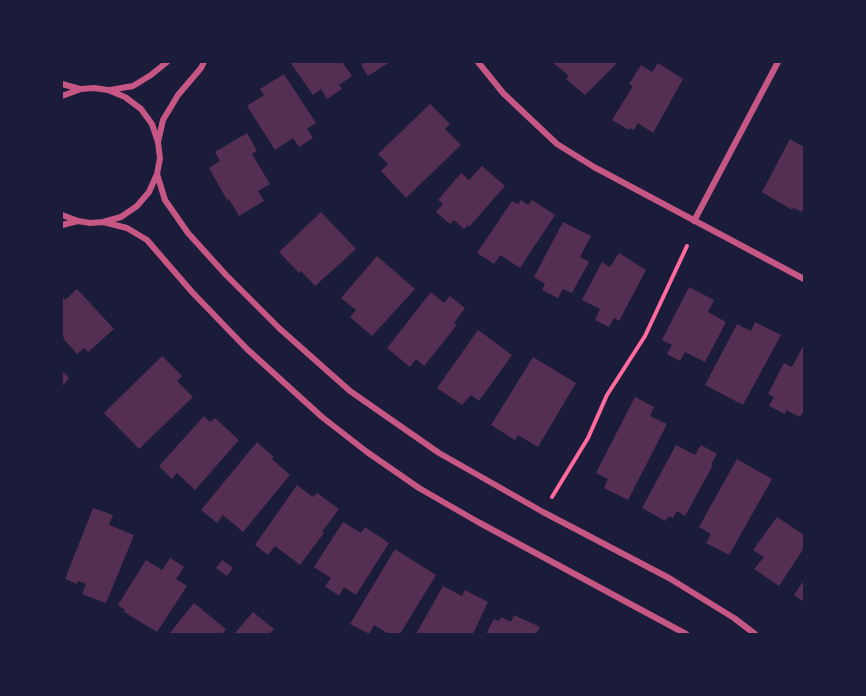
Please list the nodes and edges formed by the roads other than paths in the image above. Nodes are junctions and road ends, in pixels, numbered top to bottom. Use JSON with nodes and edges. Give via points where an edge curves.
{"nodes":[{"id":1,"x":167,"y":62,"type":"edge"},
{"id":2,"x":204,"y":62,"type":"edge"},
{"id":3,"x":478,"y":62,"type":"edge"},
{"id":4,"x":778,"y":62,"type":"edge"},
{"id":5,"x":62,"y":84,"type":"edge"},
{"id":6,"x":81,"y":89,"type":"junction"},
{"id":7,"x":108,"y":90,"type":"junction"},
{"id":8,"x":62,"y":96,"type":"edge"},
{"id":9,"x":158,"y":142,"type":"junction"},
{"id":10,"x":157,"y":174,"type":"junction"},
{"id":11,"x":62,"y":215,"type":"edge"},
{"id":12,"x":78,"y":221,"type":"junction"},
{"id":13,"x":694,"y":221,"type":"junction"},
{"id":14,"x":103,"y":222,"type":"junction"},
{"id":15,"x":62,"y":225,"type":"edge"},
{"id":16,"x":804,"y":279,"type":"edge"},
{"id":17,"x":686,"y":634,"type":"edge"},
{"id":18,"x":755,"y":634,"type":"edge"}],
"edges":[{"from":1,"to":7,"type":"street","via":[[133,86]]},
{"from":2,"to":9,"type":"street","via":[[163,120]]},
{"from":3,"to":13,"type":"street","via":[[503,93],[557,144]]},
{"from":4,"to":13,"type":"street"},
{"from":5,"to":6,"type":"street"},
{"from":6,"to":7,"type":"street"},
{"from":6,"to":8,"type":"street"},
{"from":7,"to":9,"type":"street","via":[[141,109]]},
{"from":9,"to":10,"type":"street"},
{"from":10,"to":14,"type":"street","via":[[137,206],[121,217]]},
{"from":10,"to":18,"type":"street","via":[[165,200],[188,234],[279,328],[350,391],[439,453],[669,578]]},
{"from":11,"to":12,"type":"street"},
{"from":12,"to":14,"type":"street"},
{"from":12,"to":15,"type":"street"},
{"from":13,"to":16,"type":"street"},
{"from":14,"to":17,"type":"street","via":[[127,228],[147,240],[247,349],[367,452],[478,522]]}]}
